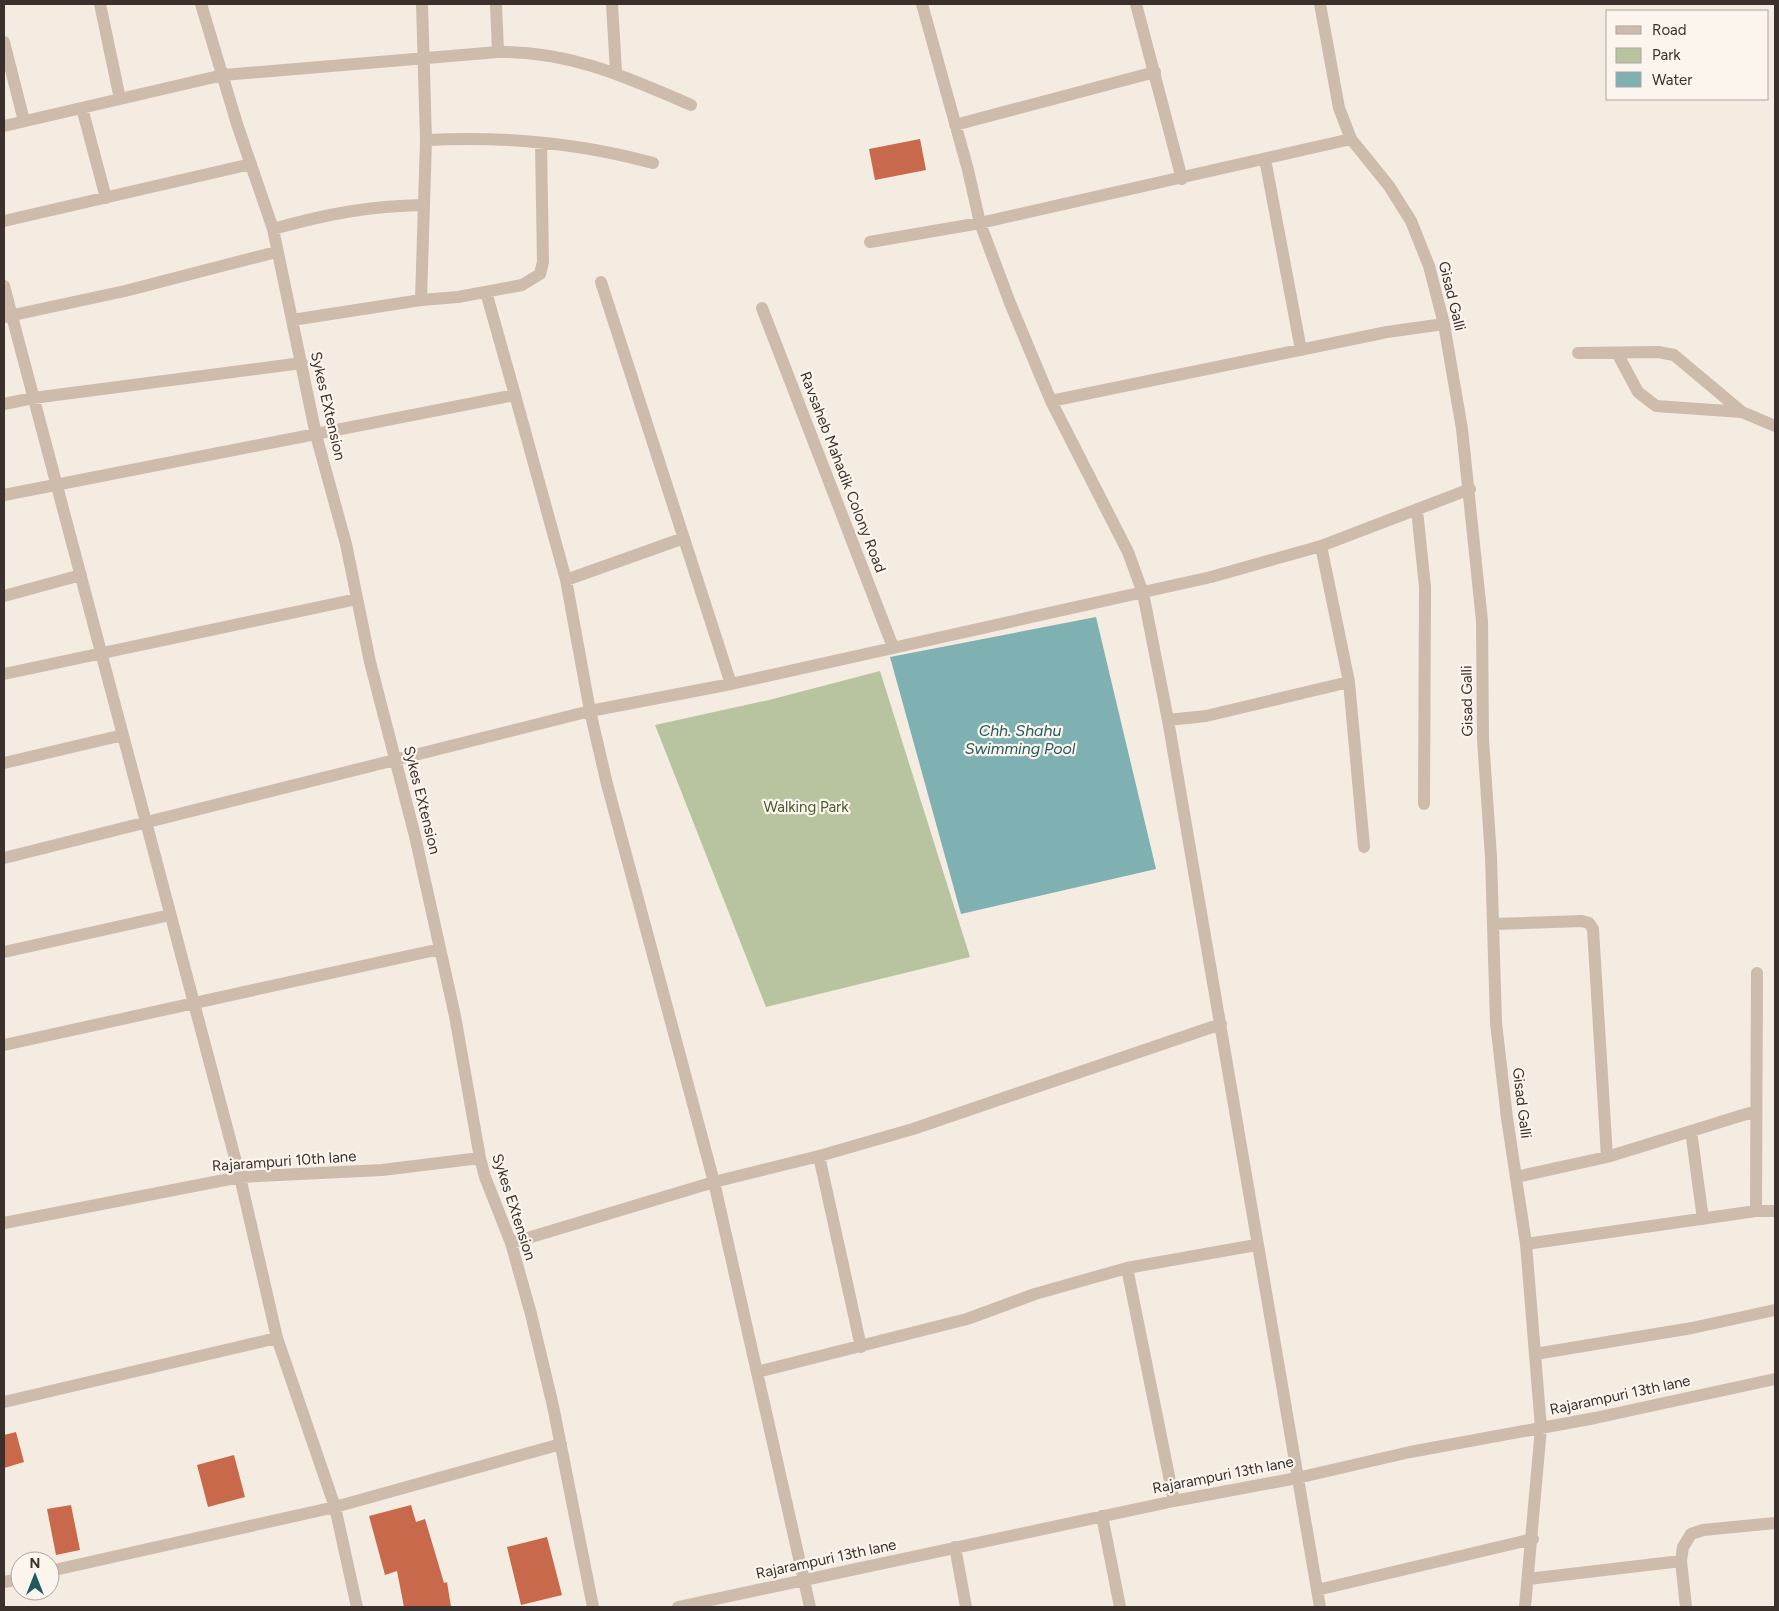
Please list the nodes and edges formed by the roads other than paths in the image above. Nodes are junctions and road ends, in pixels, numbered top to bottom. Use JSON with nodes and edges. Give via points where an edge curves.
{"nodes":[{"id":1,"x":100,"y":4,"type":"edge"},
{"id":2,"x":201,"y":4,"type":"edge"},
{"id":3,"x":422,"y":4,"type":"edge"},
{"id":4,"x":496,"y":4,"type":"edge"},
{"id":5,"x":612,"y":4,"type":"edge"},
{"id":6,"x":922,"y":4,"type":"edge"},
{"id":7,"x":1136,"y":4,"type":"edge"},
{"id":8,"x":1320,"y":4,"type":"edge"},
{"id":9,"x":4,"y":42,"type":"edge"},
{"id":10,"x":498,"y":52,"type":"junction"},
{"id":11,"x":424,"y":60,"type":"junction"},
{"id":12,"x":616,"y":72,"type":"junction"},
{"id":13,"x":1155,"y":72,"type":"junction"},
{"id":14,"x":223,"y":75,"type":"junction"},
{"id":15,"x":120,"y":99,"type":"junction"},
{"id":16,"x":691,"y":105,"type":"dead end"},
{"id":17,"x":82,"y":108,"type":"junction"},
{"id":18,"x":24,"y":122,"type":"junction"},
{"id":19,"x":955,"y":124,"type":"junction"},
{"id":20,"x":4,"y":126,"type":"edge"},
{"id":21,"x":1351,"y":139,"type":"junction"},
{"id":22,"x":426,"y":140,"type":"junction"},
{"id":23,"x":541,"y":143,"type":"junction"},
{"id":24,"x":1265,"y":159,"type":"junction"},
{"id":25,"x":653,"y":162,"type":"dead end"},
{"id":26,"x":251,"y":164,"type":"junction"},
{"id":27,"x":1182,"y":179,"type":"junction"},
{"id":28,"x":106,"y":198,"type":"junction"},
{"id":29,"x":424,"y":205,"type":"junction"},
{"id":30,"x":4,"y":221,"type":"edge"},
{"id":31,"x":980,"y":223,"type":"junction"},
{"id":32,"x":273,"y":229,"type":"junction"},
{"id":33,"x":870,"y":242,"type":"dead end"},
{"id":34,"x":276,"y":252,"type":"junction"},
{"id":35,"x":601,"y":282,"type":"dead end"},
{"id":36,"x":4,"y":286,"type":"edge"},
{"id":37,"x":486,"y":292,"type":"junction"},
{"id":38,"x":421,"y":300,"type":"junction"},
{"id":39,"x":762,"y":308,"type":"dead end"},
{"id":40,"x":8,"y":316,"type":"edge"},
{"id":41,"x":292,"y":320,"type":"junction"},
{"id":42,"x":1444,"y":324,"type":"junction"},
{"id":43,"x":1301,"y":350,"type":"junction"},
{"id":44,"x":1578,"y":353,"type":"dead end"},
{"id":45,"x":1617,"y":353,"type":"junction"},
{"id":46,"x":302,"y":364,"type":"junction"},
{"id":47,"x":515,"y":395,"type":"junction"},
{"id":48,"x":34,"y":398,"type":"junction"},
{"id":49,"x":1051,"y":401,"type":"junction"},
{"id":50,"x":4,"y":404,"type":"edge"},
{"id":51,"x":1742,"y":412,"type":"junction"},
{"id":52,"x":1775,"y":426,"type":"edge"},
{"id":53,"x":316,"y":435,"type":"junction"},
{"id":54,"x":57,"y":484,"type":"junction"},
{"id":55,"x":1470,"y":489,"type":"junction"},
{"id":56,"x":4,"y":495,"type":"edge"},
{"id":57,"x":1418,"y":510,"type":"junction"},
{"id":58,"x":684,"y":538,"type":"junction"},
{"id":59,"x":1321,"y":546,"type":"junction"},
{"id":60,"x":81,"y":575,"type":"junction"},
{"id":61,"x":566,"y":580,"type":"junction"},
{"id":62,"x":1143,"y":593,"type":"junction"},
{"id":63,"x":4,"y":596,"type":"edge"},
{"id":64,"x":357,"y":599,"type":"junction"},
{"id":65,"x":893,"y":647,"type":"junction"},
{"id":66,"x":102,"y":654,"type":"junction"},
{"id":67,"x":4,"y":674,"type":"edge"},
{"id":68,"x":1349,"y":682,"type":"junction"},
{"id":69,"x":731,"y":684,"type":"junction"},
{"id":70,"x":590,"y":711,"type":"junction"},
{"id":71,"x":1168,"y":720,"type":"junction"},
{"id":72,"x":123,"y":735,"type":"junction"},
{"id":73,"x":395,"y":760,"type":"junction"},
{"id":74,"x":4,"y":763,"type":"edge"},
{"id":75,"x":1424,"y":804,"type":"dead end"},
{"id":76,"x":146,"y":823,"type":"junction"},
{"id":77,"x":1364,"y":847,"type":"dead end"},
{"id":78,"x":4,"y":858,"type":"edge"},
{"id":79,"x":170,"y":915,"type":"junction"},
{"id":80,"x":1493,"y":924,"type":"junction"},
{"id":81,"x":440,"y":949,"type":"junction"},
{"id":82,"x":4,"y":952,"type":"edge"},
{"id":83,"x":1757,"y":973,"type":"dead end"},
{"id":84,"x":194,"y":1003,"type":"junction"},
{"id":85,"x":1221,"y":1024,"type":"junction"},
{"id":86,"x":4,"y":1045,"type":"edge"},
{"id":87,"x":1756,"y":1111,"type":"junction"},
{"id":88,"x":1691,"y":1131,"type":"junction"},
{"id":89,"x":819,"y":1156,"type":"junction"},
{"id":90,"x":1607,"y":1157,"type":"junction"},
{"id":91,"x":480,"y":1158,"type":"junction"},
{"id":92,"x":240,"y":1177,"type":"junction"},
{"id":93,"x":1516,"y":1177,"type":"junction"},
{"id":94,"x":714,"y":1182,"type":"junction"},
{"id":95,"x":1756,"y":1211,"type":"junction"},
{"id":96,"x":1775,"y":1211,"type":"edge"},
{"id":97,"x":1703,"y":1219,"type":"junction"},
{"id":98,"x":4,"y":1222,"type":"edge"},
{"id":99,"x":511,"y":1243,"type":"junction"},
{"id":100,"x":1526,"y":1244,"type":"junction"},
{"id":101,"x":1256,"y":1245,"type":"junction"},
{"id":102,"x":1127,"y":1268,"type":"junction"},
{"id":103,"x":1775,"y":1310,"type":"edge"},
{"id":104,"x":277,"y":1338,"type":"junction"},
{"id":105,"x":861,"y":1346,"type":"junction"},
{"id":106,"x":1535,"y":1354,"type":"junction"},
{"id":107,"x":756,"y":1372,"type":"junction"},
{"id":108,"x":1775,"y":1379,"type":"edge"},
{"id":109,"x":4,"y":1402,"type":"edge"},
{"id":110,"x":1541,"y":1428,"type":"junction"},
{"id":111,"x":561,"y":1444,"type":"junction"},
{"id":112,"x":1297,"y":1478,"type":"junction"},
{"id":113,"x":1174,"y":1501,"type":"junction"},
{"id":114,"x":335,"y":1507,"type":"junction"},
{"id":115,"x":1102,"y":1516,"type":"junction"},
{"id":116,"x":1775,"y":1522,"type":"edge"},
{"id":117,"x":1533,"y":1539,"type":"junction"},
{"id":118,"x":956,"y":1548,"type":"junction"},
{"id":119,"x":1681,"y":1560,"type":"junction"},
{"id":120,"x":60,"y":1569,"type":"edge"},
{"id":121,"x":1528,"y":1579,"type":"junction"},
{"id":122,"x":804,"y":1580,"type":"junction"},
{"id":123,"x":1317,"y":1590,"type":"junction"},
{"id":124,"x":726,"y":1602,"type":"edge"},
{"id":125,"x":357,"y":1607,"type":"edge"},
{"id":126,"x":593,"y":1607,"type":"edge"},
{"id":127,"x":678,"y":1607,"type":"edge"},
{"id":128,"x":810,"y":1607,"type":"edge"},
{"id":129,"x":966,"y":1607,"type":"edge"},
{"id":130,"x":1120,"y":1607,"type":"edge"},
{"id":131,"x":1320,"y":1607,"type":"edge"},
{"id":132,"x":1525,"y":1607,"type":"edge"},
{"id":133,"x":1686,"y":1607,"type":"edge"}],
"edges":[{"from":1,"to":15,"type":"street"},
{"from":2,"to":14,"type":"street","name":"Sykes EXtension"},
{"from":3,"to":11,"type":"street"},
{"from":4,"to":10,"type":"street"},
{"from":5,"to":12,"type":"street"},
{"from":6,"to":19,"type":"street"},
{"from":7,"to":13,"type":"street"},
{"from":8,"to":21,"type":"street","name":"Gisad Galli","via":[[1339,108]]},
{"from":9,"to":18,"type":"street"},
{"from":10,"to":11,"type":"street"},
{"from":10,"to":12,"type":"street","via":[[568,59]]},
{"from":11,"to":14,"type":"street"},
{"from":11,"to":22,"type":"street"},
{"from":12,"to":16,"type":"street"},
{"from":13,"to":19,"type":"street"},
{"from":13,"to":27,"type":"street"},
{"from":14,"to":15,"type":"street"},
{"from":14,"to":26,"type":"street","name":"Sykes EXtension"},
{"from":15,"to":17,"type":"street"},
{"from":17,"to":18,"type":"street"},
{"from":17,"to":28,"type":"street"},
{"from":18,"to":20,"type":"street"},
{"from":19,"to":31,"type":"street"},
{"from":21,"to":24,"type":"street"},
{"from":21,"to":42,"type":"street","name":"Gisad Galli","via":[[1389,186],[1411,221],[1429,266]]},
{"from":22,"to":23,"type":"street","via":[[460,138]]},
{"from":22,"to":29,"type":"street"},
{"from":23,"to":25,"type":"street","via":[[607,150]]},
{"from":23,"to":37,"type":"street","via":[[543,262],[540,274],[522,285]]},
{"from":24,"to":27,"type":"street"},
{"from":24,"to":43,"type":"street"},
{"from":26,"to":28,"type":"street"},
{"from":26,"to":32,"type":"street","name":"Sykes EXtension"},
{"from":27,"to":31,"type":"street"},
{"from":28,"to":30,"type":"street"},
{"from":29,"to":32,"type":"street","via":[[358,208]]},
{"from":29,"to":38,"type":"street"},
{"from":31,"to":33,"type":"street"},
{"from":31,"to":49,"type":"street"},
{"from":32,"to":34,"type":"street","name":"Sykes EXtension"},
{"from":34,"to":40,"type":"street","via":[[125,291]]},
{"from":34,"to":41,"type":"street","name":"Sykes EXtension"},
{"from":35,"to":58,"type":"street"},
{"from":36,"to":40,"type":"street"},
{"from":37,"to":38,"type":"street"},
{"from":37,"to":47,"type":"street"},
{"from":38,"to":41,"type":"street"},
{"from":39,"to":65,"type":"street","name":"Ravsaheb Mahadik Colony Road"},
{"from":40,"to":48,"type":"street"},
{"from":41,"to":46,"type":"street","name":"Sykes EXtension"},
{"from":42,"to":43,"type":"street"},
{"from":42,"to":55,"type":"street","name":"Gisad Galli"},
{"from":43,"to":49,"type":"street"},
{"from":44,"to":45,"type":"street"},
{"from":45,"to":51,"type":"street","via":[[1674,355]]},
{"from":45,"to":51,"type":"street","via":[[1638,392],[1656,406]]},
{"from":46,"to":48,"type":"street"},
{"from":46,"to":53,"type":"street","name":"Sykes EXtension"},
{"from":47,"to":53,"type":"street"},
{"from":47,"to":61,"type":"street"},
{"from":48,"to":50,"type":"street"},
{"from":48,"to":54,"type":"street"},
{"from":49,"to":62,"type":"street","via":[[1128,552]]},
{"from":51,"to":52,"type":"street"},
{"from":53,"to":54,"type":"street"},
{"from":53,"to":64,"type":"street","name":"Sykes EXtension","via":[[346,544]]},
{"from":54,"to":56,"type":"street"},
{"from":54,"to":60,"type":"street"},
{"from":55,"to":57,"type":"street"},
{"from":55,"to":80,"type":"street","name":"Gisad Galli","via":[[1482,621],[1483,739]]},
{"from":57,"to":59,"type":"street"},
{"from":57,"to":75,"type":"street","via":[[1425,587]]},
{"from":58,"to":61,"type":"street"},
{"from":58,"to":69,"type":"street"},
{"from":59,"to":62,"type":"street"},
{"from":59,"to":68,"type":"street"},
{"from":60,"to":63,"type":"street"},
{"from":60,"to":66,"type":"street"},
{"from":61,"to":70,"type":"street"},
{"from":62,"to":65,"type":"street"},
{"from":62,"to":71,"type":"street"},
{"from":64,"to":66,"type":"street"},
{"from":64,"to":73,"type":"street","name":"Sykes EXtension"},
{"from":65,"to":69,"type":"street"},
{"from":66,"to":67,"type":"street"},
{"from":66,"to":72,"type":"street"},
{"from":68,"to":71,"type":"street","via":[[1206,716]]},
{"from":68,"to":77,"type":"street"},
{"from":69,"to":70,"type":"street"},
{"from":70,"to":73,"type":"street"},
{"from":70,"to":94,"type":"street"},
{"from":71,"to":85,"type":"street"},
{"from":72,"to":74,"type":"street"},
{"from":72,"to":76,"type":"street"},
{"from":73,"to":76,"type":"street"},
{"from":73,"to":81,"type":"street","name":"Sykes EXtension"},
{"from":76,"to":78,"type":"street"},
{"from":76,"to":79,"type":"street"},
{"from":79,"to":82,"type":"street"},
{"from":79,"to":84,"type":"street"},
{"from":80,"to":90,"type":"street","via":[[1582,921],[1589,923],[1593,930]]},
{"from":80,"to":93,"type":"street","name":"Gisad Galli","via":[[1496,1022]]},
{"from":81,"to":84,"type":"street"},
{"from":81,"to":91,"type":"street","name":"Sykes EXtension"},
{"from":83,"to":87,"type":"street"},
{"from":84,"to":86,"type":"street"},
{"from":84,"to":92,"type":"street"},
{"from":85,"to":89,"type":"street","via":[[1019,1094]]},
{"from":85,"to":101,"type":"street"},
{"from":87,"to":88,"type":"street"},
{"from":87,"to":95,"type":"street"},
{"from":88,"to":90,"type":"street"},
{"from":88,"to":97,"type":"street"},
{"from":89,"to":94,"type":"street"},
{"from":89,"to":105,"type":"street"},
{"from":90,"to":93,"type":"street"},
{"from":91,"to":92,"type":"street","name":"Rajarampuri 10th lane","via":[[382,1170]]},
{"from":91,"to":99,"type":"street","name":"Sykes EXtension"},
{"from":92,"to":98,"type":"street","name":"Rajarampuri 10th lane"},
{"from":92,"to":104,"type":"street"},
{"from":93,"to":100,"type":"street","name":"Gisad Galli"},
{"from":94,"to":99,"type":"street"},
{"from":94,"to":107,"type":"street"},
{"from":95,"to":96,"type":"street"},
{"from":95,"to":97,"type":"street"},
{"from":97,"to":100,"type":"street"},
{"from":99,"to":111,"type":"street","name":"Sykes EXtension"},
{"from":100,"to":106,"type":"street","name":"Gisad Galli"},
{"from":101,"to":102,"type":"street"},
{"from":101,"to":112,"type":"street"},
{"from":102,"to":105,"type":"street","via":[[1035,1294],[967,1319]]},
{"from":102,"to":113,"type":"street"},
{"from":103,"to":106,"type":"street","via":[[1692,1328]]},
{"from":104,"to":109,"type":"street"},
{"from":104,"to":114,"type":"street"},
{"from":105,"to":107,"type":"street"},
{"from":106,"to":110,"type":"street","name":"Gisad Galli"},
{"from":107,"to":122,"type":"street"},
{"from":108,"to":110,"type":"street","name":"Rajarampuri 13th lane"},
{"from":110,"to":112,"type":"street","name":"Rajarampuri 13th lane","via":[[1410,1452]]},
{"from":110,"to":117,"type":"street","name":"Gisad Galli"},
{"from":111,"to":114,"type":"street"},
{"from":111,"to":126,"type":"street","name":"Sykes EXtension"},
{"from":112,"to":113,"type":"street","name":"Rajarampuri 13th lane"},
{"from":112,"to":123,"type":"street"},
{"from":113,"to":115,"type":"street","name":"Rajarampuri 13th lane"},
{"from":114,"to":120,"type":"street"},
{"from":114,"to":125,"type":"street"},
{"from":115,"to":118,"type":"street","name":"Rajarampuri 13th lane"},
{"from":115,"to":130,"type":"street"},
{"from":116,"to":119,"type":"street","via":[[1690,1534]]},
{"from":117,"to":121,"type":"street","name":"Gisad Galli"},
{"from":117,"to":123,"type":"street"},
{"from":118,"to":122,"type":"street","name":"Rajarampuri 13th lane"},
{"from":118,"to":129,"type":"street"},
{"from":119,"to":121,"type":"street"},
{"from":119,"to":133,"type":"street"},
{"from":121,"to":132,"type":"street","name":"Gisad Galli"},
{"from":122,"to":124,"type":"street","name":"Rajarampuri 13th lane"},
{"from":122,"to":128,"type":"street"},
{"from":123,"to":131,"type":"street"},
{"from":124,"to":127,"type":"street","name":"Rajarampuri 13th lane"}]}
